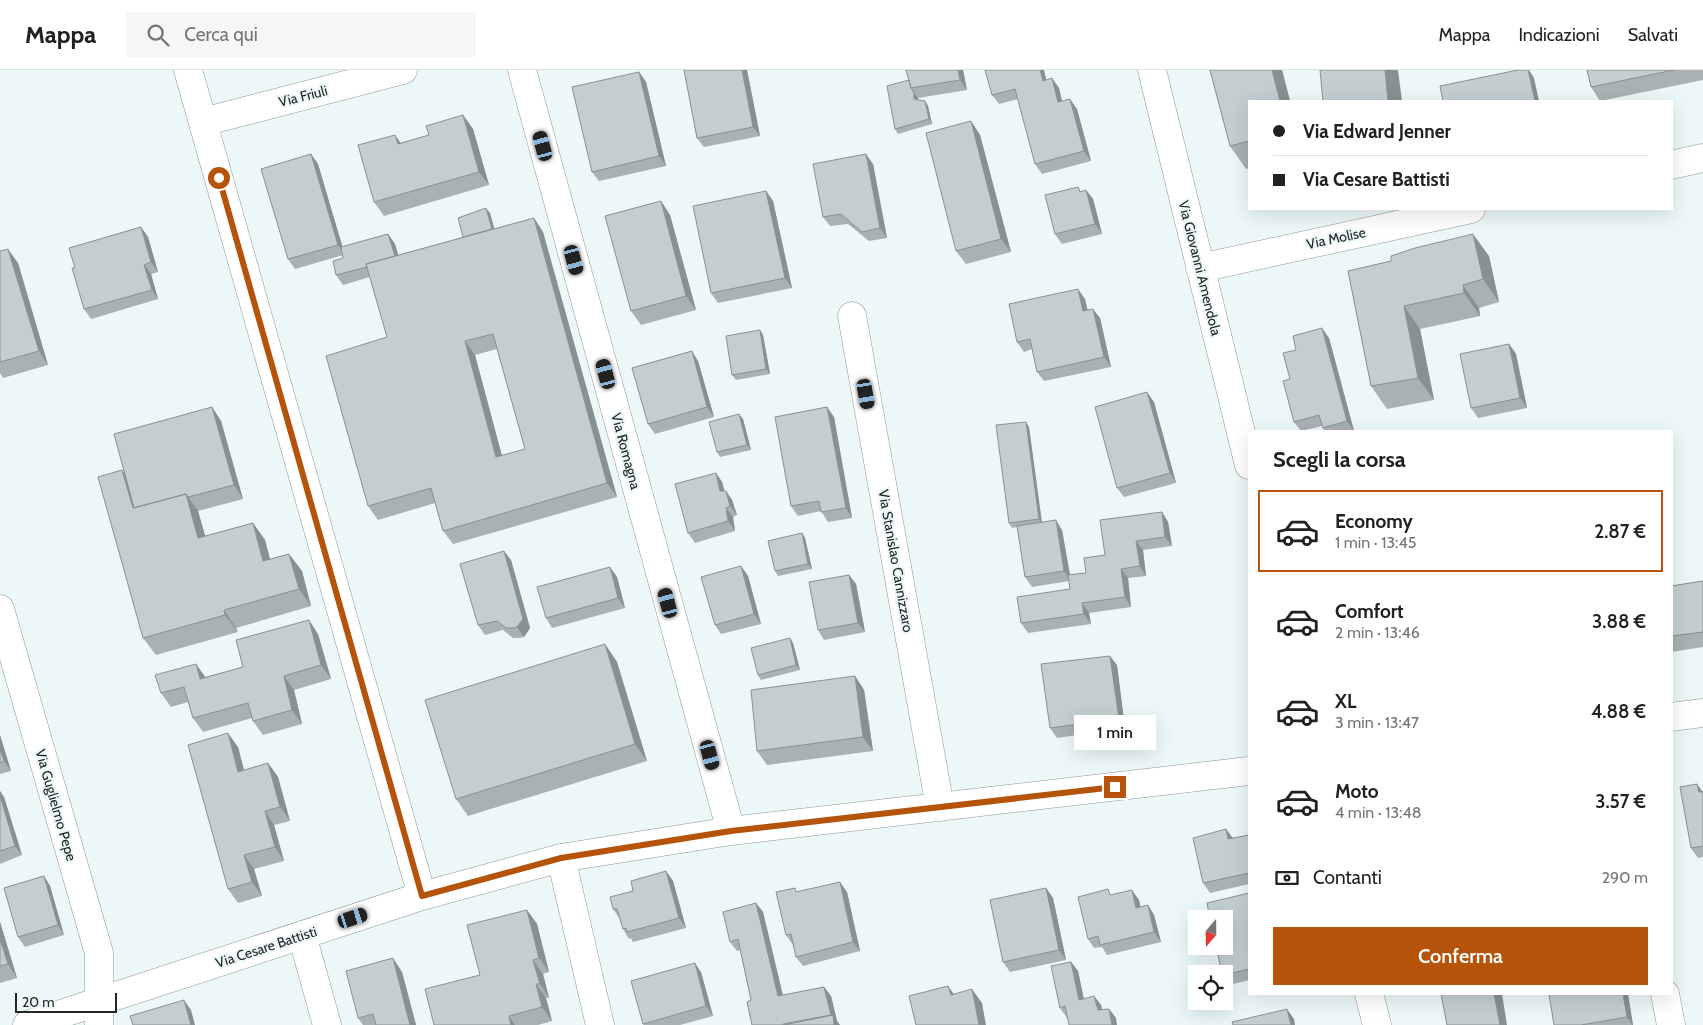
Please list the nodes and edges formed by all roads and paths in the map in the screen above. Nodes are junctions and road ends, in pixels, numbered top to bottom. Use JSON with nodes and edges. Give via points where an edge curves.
{"nodes":[{"id":1,"x":188,"y":70,"type":"edge"},
{"id":2,"x":404,"y":70,"type":"edge"},
{"id":3,"x":522,"y":70,"type":"edge"},
{"id":4,"x":1152,"y":70,"type":"edge"},
{"id":5,"x":203,"y":122,"type":"junction"},
{"id":6,"x":1703,"y":158,"type":"edge"},
{"id":7,"x":1673,"y":165,"type":"edge"},
{"id":8,"x":1467,"y":210,"type":"edge"},
{"id":9,"x":1200,"y":268,"type":"junction"},
{"id":10,"x":852,"y":316,"type":"dead end"},
{"id":11,"x":1248,"y":461,"type":"edge"},
{"id":12,"x":0,"y":609,"type":"edge"},
{"id":13,"x":1703,"y":713,"type":"edge"},
{"id":14,"x":1673,"y":718,"type":"edge"},
{"id":15,"x":1248,"y":771,"type":"edge"},
{"id":16,"x":940,"y":807,"type":"junction"},
{"id":17,"x":731,"y":831,"type":"junction"},
{"id":18,"x":561,"y":858,"type":"junction"},
{"id":19,"x":422,"y":896,"type":"junction"},
{"id":20,"x":302,"y":935,"type":"junction"},
{"id":21,"x":1370,"y":995,"type":"edge"},
{"id":22,"x":1665,"y":995,"type":"edge"},
{"id":23,"x":99,"y":1014,"type":"edge"},
{"id":24,"x":27,"y":1025,"type":"edge"},
{"id":25,"x":327,"y":1025,"type":"edge"},
{"id":26,"x":600,"y":1025,"type":"edge"},
{"id":27,"x":1377,"y":1025,"type":"edge"},
{"id":28,"x":1671,"y":1025,"type":"edge"}],
"edges":[{"from":1,"to":5,"type":"street"},
{"from":2,"to":5,"type":"street","name":"Via Friuli"},
{"from":3,"to":17,"type":"street","name":"Via Romagna"},
{"from":4,"to":9,"type":"street","name":"Via Giovanni Amendola"},
{"from":5,"to":19,"type":"street"},
{"from":6,"to":7,"type":"street"},
{"from":8,"to":9,"type":"street","name":"Via Molise"},
{"from":9,"to":11,"type":"street","name":"Via Giovanni Amendola"},
{"from":10,"to":16,"type":"street","name":"Via Stanislao Cannizzaro"},
{"from":12,"to":23,"type":"street","name":"Via Guglielmo Pepe","via":[[99,953]]},
{"from":13,"to":14,"type":"street"},
{"from":15,"to":16,"type":"street","name":"Via Cesare Battisti"},
{"from":16,"to":17,"type":"street","name":"Via Cesare Battisti"},
{"from":17,"to":18,"type":"street","name":"Via Cesare Battisti"},
{"from":18,"to":19,"type":"street","name":"Via Cesare Battisti"},
{"from":18,"to":26,"type":"street"},
{"from":19,"to":20,"type":"street","name":"Via Cesare Battisti"},
{"from":20,"to":23,"type":"street","name":"Via Cesare Battisti"},
{"from":20,"to":25,"type":"street"},
{"from":21,"to":27,"type":"street"},
{"from":22,"to":28,"type":"street"},
{"from":23,"to":24,"type":"street","name":"Via Cesare Battisti"}]}
